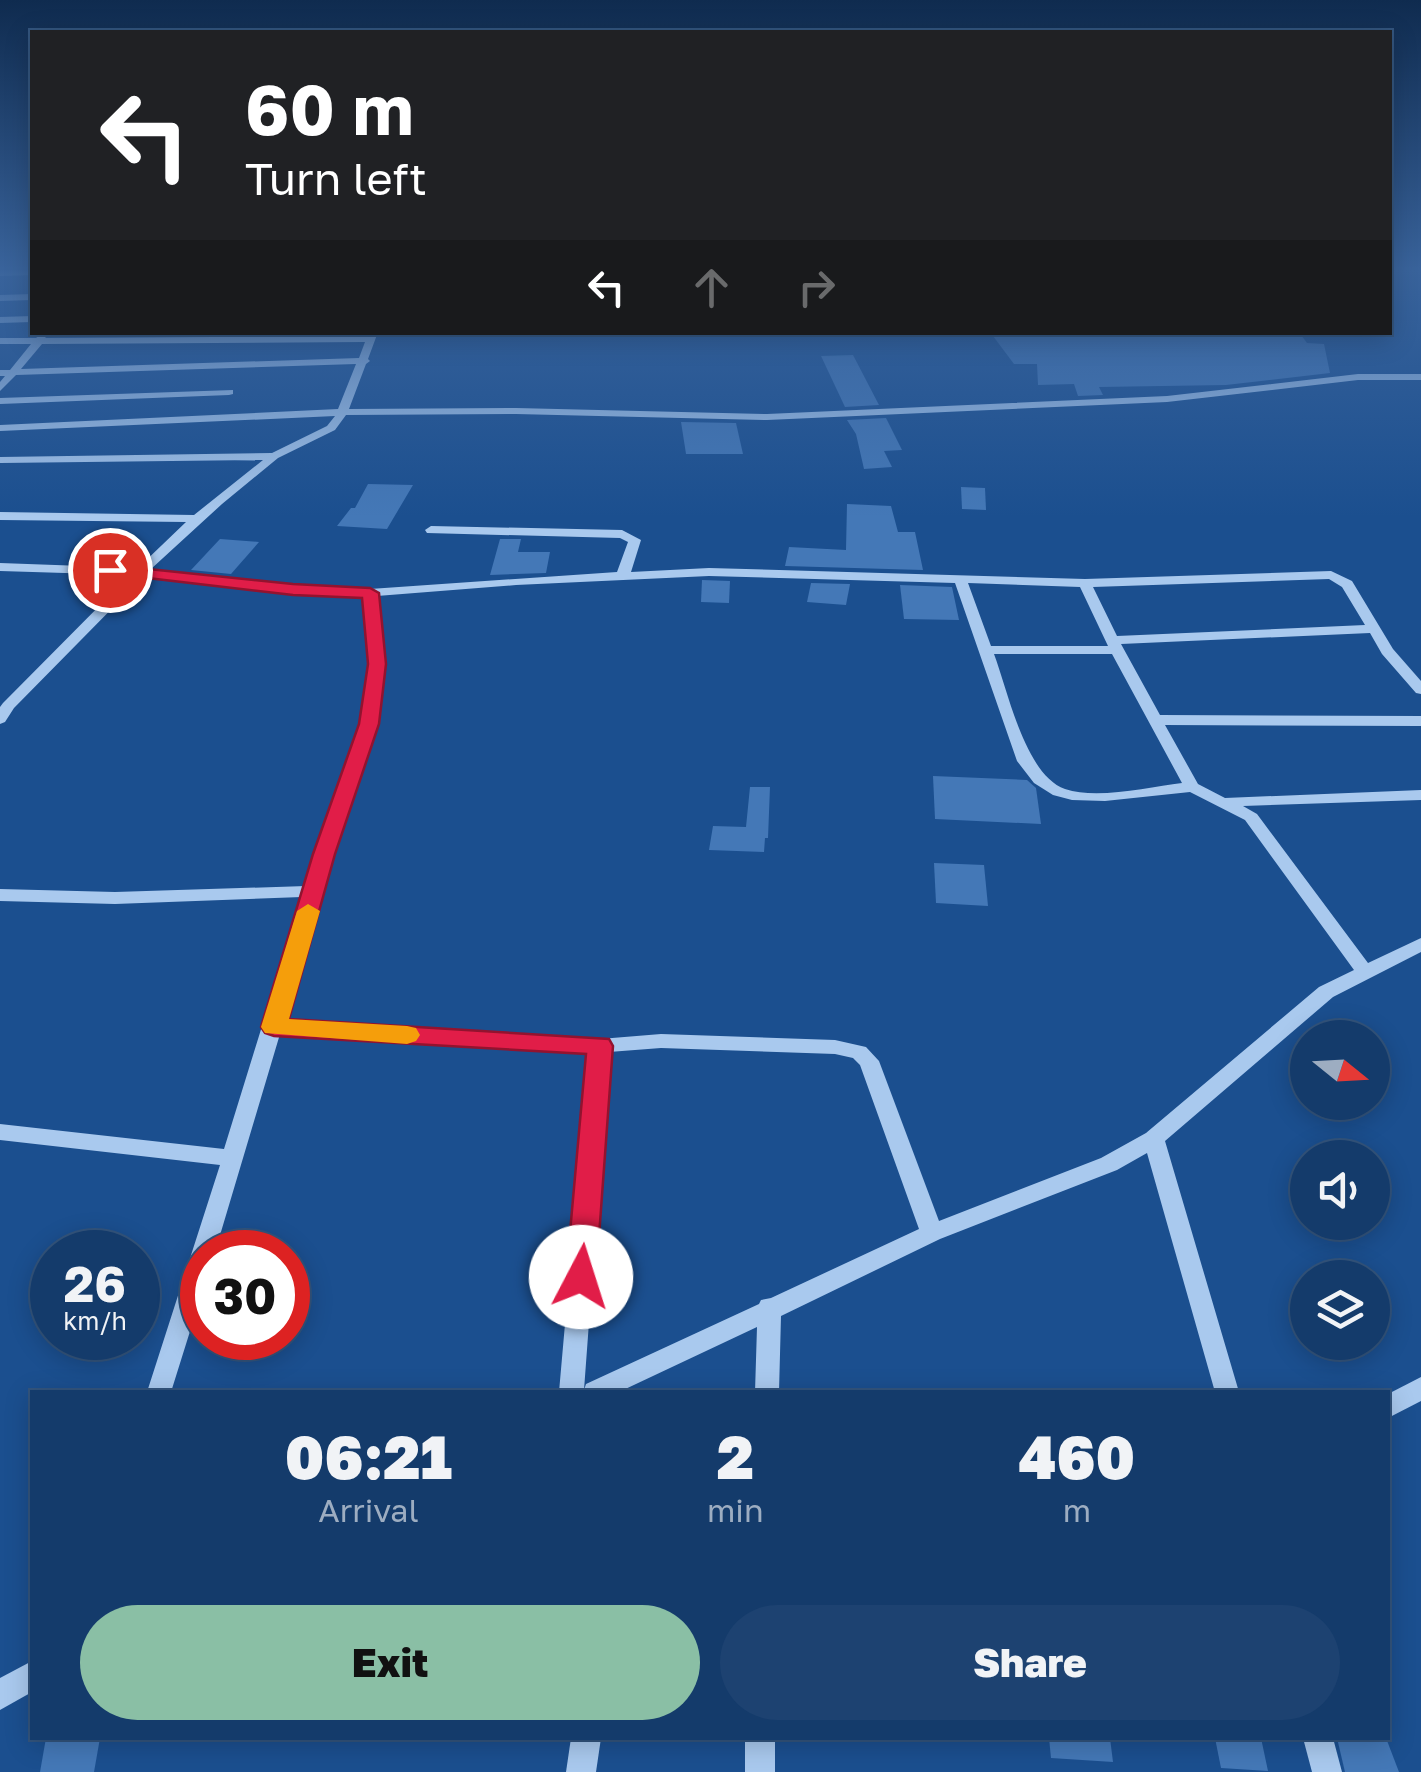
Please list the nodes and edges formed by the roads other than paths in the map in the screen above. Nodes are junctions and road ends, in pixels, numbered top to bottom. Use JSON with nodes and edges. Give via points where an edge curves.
{"nodes":[{"id":1,"x":30,"y":352,"type":"edge"},
{"id":2,"x":368,"y":352,"type":"edge"},
{"id":3,"x":365,"y":361,"type":"junction"},
{"id":4,"x":241,"y":366,"type":"junction"},
{"id":5,"x":0,"y":372,"type":"edge"},
{"id":6,"x":14,"y":372,"type":"junction"},
{"id":7,"x":1421,"y":377,"type":"edge"},
{"id":8,"x":0,"y":388,"type":"edge"},
{"id":9,"x":229,"y":392,"type":"junction"},
{"id":10,"x":0,"y":401,"type":"edge"},
{"id":11,"x":344,"y":412,"type":"junction"},
{"id":12,"x":218,"y":415,"type":"junction"},
{"id":13,"x":0,"y":428,"type":"edge"},
{"id":14,"x":274,"y":456,"type":"junction"},
{"id":15,"x":0,"y":460,"type":"edge"},
{"id":16,"x":0,"y":516,"type":"edge"},
{"id":17,"x":198,"y":519,"type":"junction"},
{"id":18,"x":431,"y":530,"type":"dead end"},
{"id":19,"x":0,"y":568,"type":"edge"},
{"id":20,"x":141,"y":572,"type":"junction"},
{"id":21,"x":623,"y":575,"type":"junction"},
{"id":22,"x":961,"y":581,"type":"junction"},
{"id":23,"x":1085,"y":583,"type":"junction"},
{"id":24,"x":370,"y":593,"type":"junction"},
{"id":25,"x":1372,"y":629,"type":"junction"},
{"id":26,"x":1114,"y":645,"type":"junction"},
{"id":27,"x":986,"y":650,"type":"junction"},
{"id":28,"x":1421,"y":690,"type":"edge"},
{"id":29,"x":3,"y":710,"type":"edge"},
{"id":30,"x":1158,"y":720,"type":"junction"},
{"id":31,"x":1421,"y":721,"type":"edge"},
{"id":32,"x":1192,"y":787,"type":"junction"},
{"id":33,"x":1421,"y":796,"type":"edge"},
{"id":34,"x":1222,"y":802,"type":"junction"},
{"id":35,"x":314,"y":892,"type":"junction"},
{"id":36,"x":0,"y":895,"type":"edge"},
{"id":37,"x":1421,"y":944,"type":"edge"},
{"id":38,"x":1364,"y":971,"type":"junction"},
{"id":39,"x":274,"y":1027,"type":"junction"},
{"id":40,"x":600,"y":1046,"type":"junction"},
{"id":41,"x":0,"y":1132,"type":"edge"},
{"id":42,"x":1154,"y":1139,"type":"junction"},
{"id":43,"x":234,"y":1158,"type":"junction"},
{"id":44,"x":211,"y":1230,"type":"edge"},
{"id":45,"x":932,"y":1233,"type":"junction"},
{"id":46,"x":768,"y":1307,"type":"junction"},
{"id":47,"x":180,"y":1328,"type":"edge"},
{"id":48,"x":1421,"y":1388,"type":"edge"},
{"id":49,"x":161,"y":1390,"type":"edge"},
{"id":50,"x":572,"y":1390,"type":"edge"},
{"id":51,"x":599,"y":1390,"type":"edge"},
{"id":52,"x":767,"y":1390,"type":"edge"},
{"id":53,"x":1227,"y":1390,"type":"edge"},
{"id":54,"x":1390,"y":1407,"type":"edge"},
{"id":55,"x":30,"y":1677,"type":"edge"},
{"id":56,"x":0,"y":1695,"type":"edge"},
{"id":57,"x":586,"y":1740,"type":"edge"},
{"id":58,"x":760,"y":1740,"type":"edge"},
{"id":59,"x":1319,"y":1740,"type":"edge"},
{"id":60,"x":581,"y":1772,"type":"edge"},
{"id":61,"x":760,"y":1772,"type":"edge"},
{"id":62,"x":1327,"y":1772,"type":"edge"}],
"edges":[{"from":1,"to":6,"type":"street"},
{"from":2,"to":3,"type":"street"},
{"from":3,"to":4,"type":"street"},
{"from":3,"to":11,"type":"street"},
{"from":4,"to":6,"type":"street"},
{"from":4,"to":9,"type":"street"},
{"from":5,"to":6,"type":"street"},
{"from":6,"to":8,"type":"street"},
{"from":7,"to":11,"type":"street","via":[[1168,399],[767,417]]},
{"from":9,"to":10,"type":"street"},
{"from":9,"to":12,"type":"street"},
{"from":11,"to":12,"type":"street"},
{"from":11,"to":14,"type":"street","via":[[331,428]]},
{"from":12,"to":13,"type":"street"},
{"from":14,"to":15,"type":"street"},
{"from":14,"to":17,"type":"street"},
{"from":16,"to":17,"type":"street"},
{"from":17,"to":20,"type":"street"},
{"from":18,"to":21,"type":"street","via":[[633,537]]},
{"from":19,"to":20,"type":"street"},
{"from":20,"to":24,"type":"street"},
{"from":20,"to":29,"type":"street"},
{"from":21,"to":22,"type":"street"},
{"from":21,"to":24,"type":"street"},
{"from":22,"to":23,"type":"street"},
{"from":22,"to":27,"type":"street"},
{"from":23,"to":25,"type":"street","via":[[1331,575],[1348,584]]},
{"from":23,"to":26,"type":"street"},
{"from":24,"to":35,"type":"street","via":[[377,664],[369,724]]},
{"from":25,"to":26,"type":"street"},
{"from":25,"to":28,"type":"street"},
{"from":26,"to":27,"type":"street"},
{"from":26,"to":30,"type":"street"},
{"from":27,"to":32,"type":"street","via":[[1025,761],[1042,783],[1082,796]]},
{"from":30,"to":31,"type":"street"},
{"from":30,"to":32,"type":"street"},
{"from":32,"to":34,"type":"street"},
{"from":33,"to":34,"type":"street"},
{"from":34,"to":38,"type":"street","via":[[1250,817]]},
{"from":35,"to":36,"type":"street"},
{"from":35,"to":39,"type":"street"},
{"from":37,"to":38,"type":"street"},
{"from":38,"to":42,"type":"street","via":[[1326,992]]},
{"from":39,"to":40,"type":"street"},
{"from":39,"to":43,"type":"street"},
{"from":40,"to":45,"type":"street","via":[[661,1041],[858,1052],[869,1060]]},
{"from":40,"to":50,"type":"street"},
{"from":41,"to":43,"type":"street"},
{"from":42,"to":45,"type":"street","via":[[1109,1164]]},
{"from":42,"to":53,"type":"street"},
{"from":43,"to":44,"type":"street"},
{"from":45,"to":46,"type":"street"},
{"from":46,"to":51,"type":"street"},
{"from":46,"to":52,"type":"street"},
{"from":47,"to":49,"type":"street"},
{"from":48,"to":54,"type":"street"},
{"from":55,"to":56,"type":"street"},
{"from":57,"to":60,"type":"street"},
{"from":58,"to":61,"type":"street"},
{"from":59,"to":62,"type":"street"}]}
